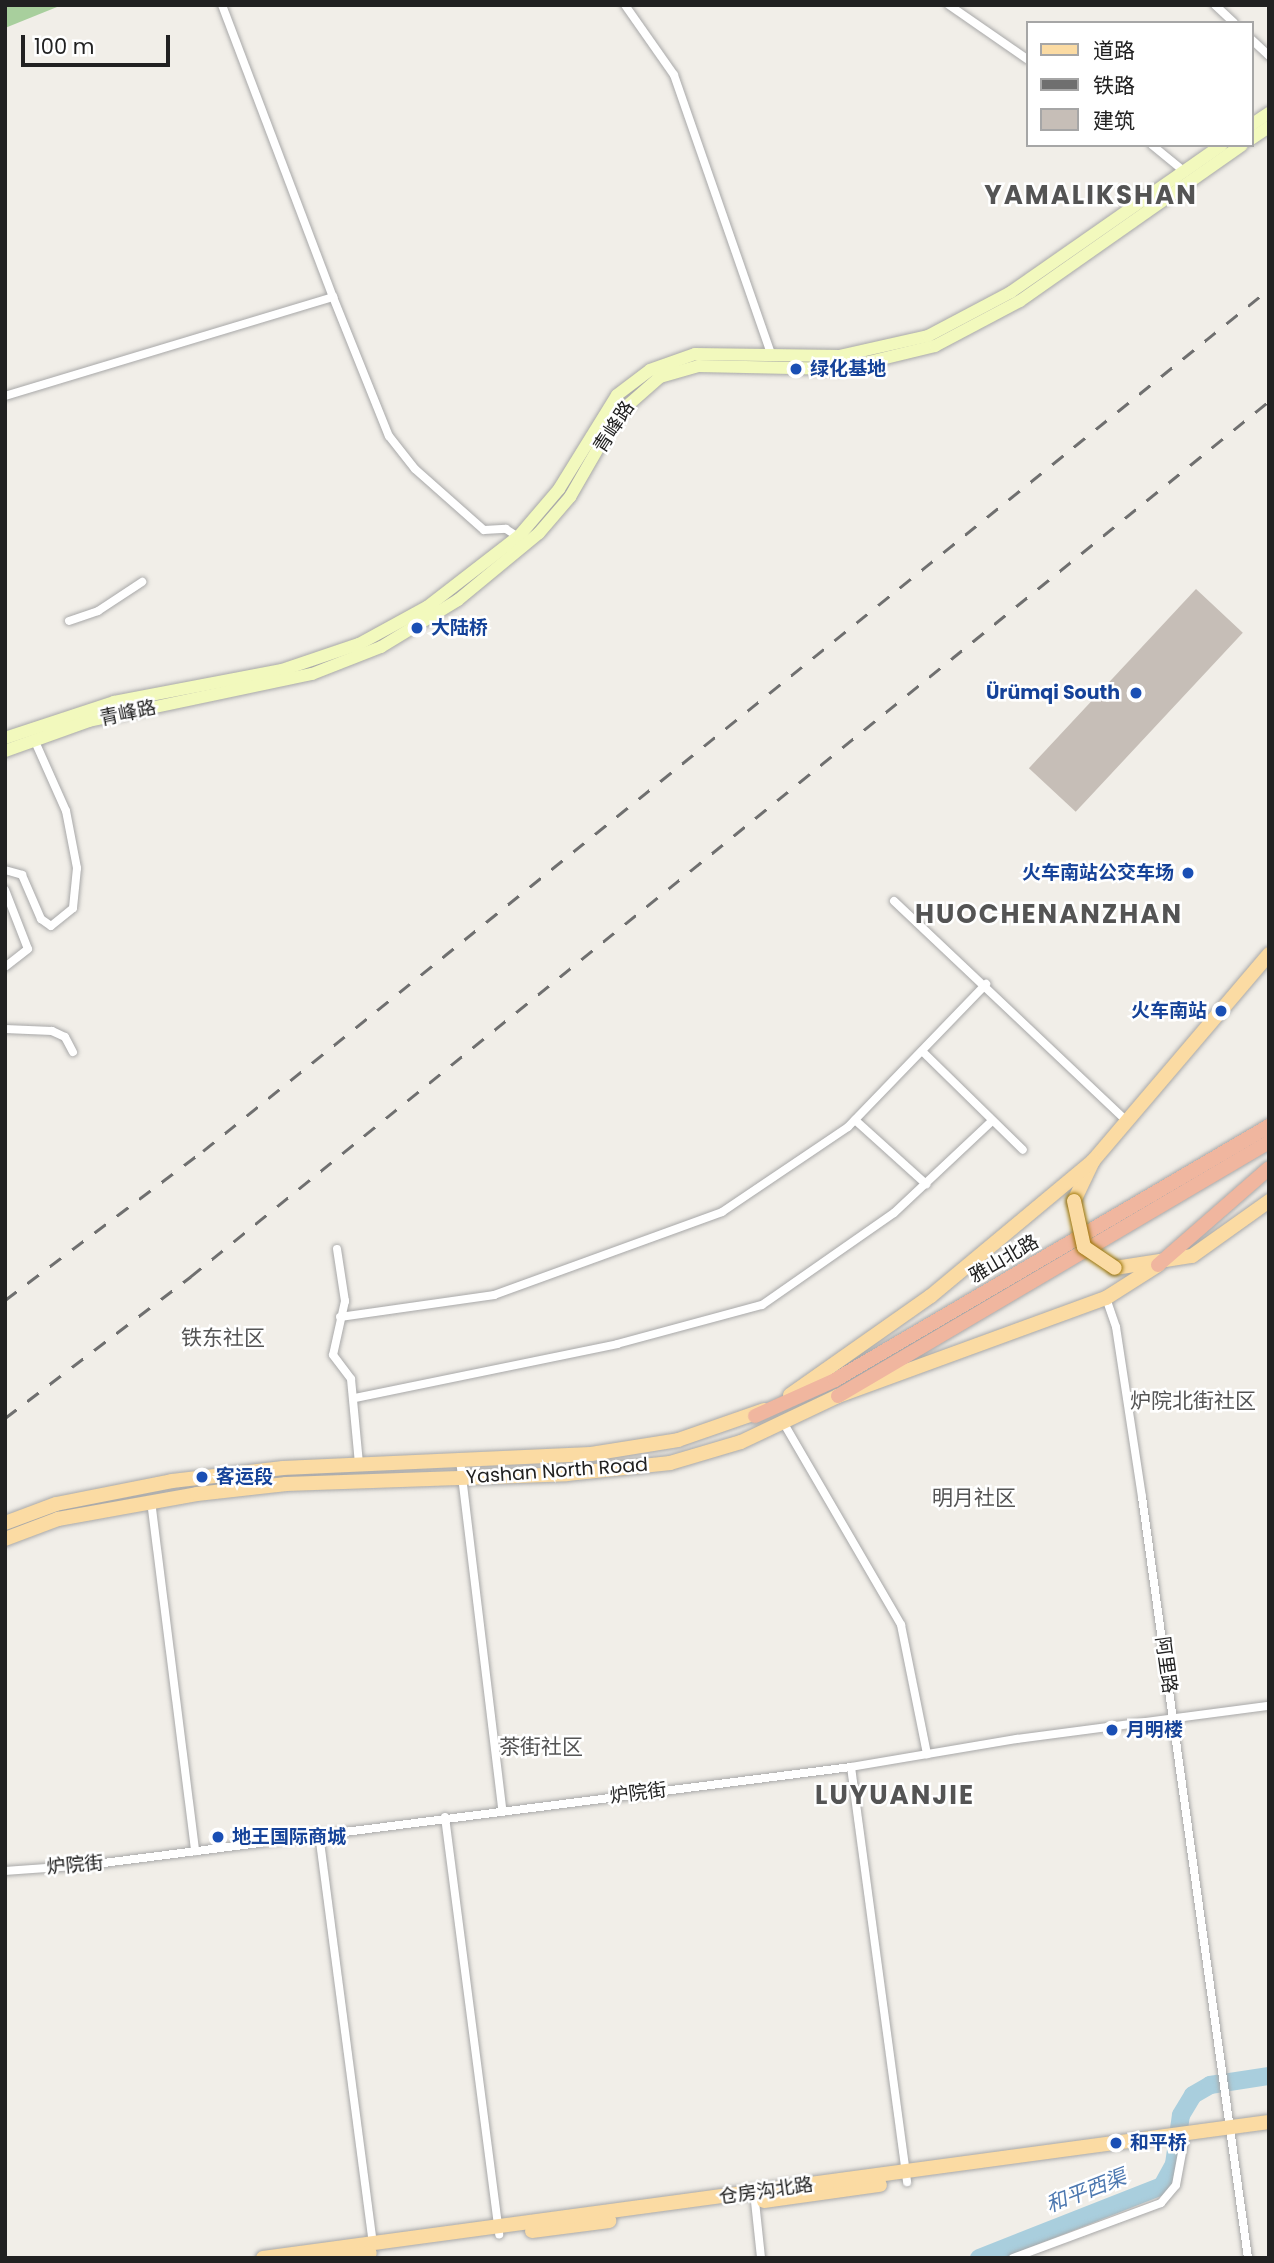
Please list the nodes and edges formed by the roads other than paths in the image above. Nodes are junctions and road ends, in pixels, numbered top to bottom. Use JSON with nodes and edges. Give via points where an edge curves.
{"nodes":[{"id":1,"x":222,"y":5,"type":"edge"},
{"id":2,"x":625,"y":5,"type":"edge"},
{"id":3,"x":949,"y":5,"type":"edge"},
{"id":4,"x":1215,"y":5,"type":"edge"},
{"id":5,"x":1232,"y":21,"type":"edge"},
{"id":6,"x":1253,"y":41,"type":"edge"},
{"id":7,"x":1269,"y":56,"type":"edge"},
{"id":8,"x":1026,"y":58,"type":"edge"},
{"id":9,"x":1269,"y":113,"type":"edge"},
{"id":10,"x":1253,"y":124,"type":"edge"},
{"id":11,"x":1269,"y":127,"type":"edge"},
{"id":12,"x":1253,"y":138,"type":"edge"},
{"id":13,"x":1154,"y":147,"type":"edge"},
{"id":14,"x":1220,"y":147,"type":"edge"},
{"id":15,"x":1238,"y":147,"type":"edge"},
{"id":16,"x":1189,"y":175,"type":"junction"},
{"id":17,"x":333,"y":297,"type":"junction"},
{"id":18,"x":772,"y":356,"type":"junction"},
{"id":19,"x":5,"y":396,"type":"edge"},
{"id":20,"x":522,"y":541,"type":"junction"},
{"id":21,"x":142,"y":582,"type":"dead end"},
{"id":22,"x":69,"y":621,"type":"dead end"},
{"id":23,"x":5,"y":738,"type":"edge"},
{"id":24,"x":34,"y":739,"type":"junction"},
{"id":25,"x":5,"y":751,"type":"edge"},
{"id":26,"x":5,"y":870,"type":"edge"},
{"id":27,"x":5,"y":890,"type":"edge"},
{"id":28,"x":894,"y":901,"type":"dead end"},
{"id":29,"x":1269,"y":954,"type":"edge"},
{"id":30,"x":5,"y":967,"type":"edge"},
{"id":31,"x":986,"y":984,"type":"junction"},
{"id":32,"x":5,"y":1029,"type":"edge"},
{"id":33,"x":922,"y":1051,"type":"junction"},
{"id":34,"x":74,"y":1052,"type":"dead end"},
{"id":35,"x":855,"y":1120,"type":"junction"},
{"id":36,"x":992,"y":1121,"type":"junction"},
{"id":37,"x":1127,"y":1121,"type":"junction"},
{"id":38,"x":1269,"y":1126,"type":"edge"},
{"id":39,"x":1269,"y":1142,"type":"edge"},
{"id":40,"x":1023,"y":1150,"type":"dead end"},
{"id":41,"x":1093,"y":1161,"type":"junction"},
{"id":42,"x":1269,"y":1168,"type":"edge"},
{"id":43,"x":926,"y":1184,"type":"junction"},
{"id":44,"x":1269,"y":1200,"type":"edge"},
{"id":45,"x":337,"y":1250,"type":"dead end"},
{"id":46,"x":1158,"y":1265,"type":"junction"},
{"id":47,"x":1106,"y":1298,"type":"junction"},
{"id":48,"x":340,"y":1317,"type":"junction"},
{"id":49,"x":838,"y":1396,"type":"junction"},
{"id":50,"x":355,"y":1398,"type":"junction"},
{"id":51,"x":755,"y":1416,"type":"junction"},
{"id":52,"x":783,"y":1422,"type":"junction"},
{"id":53,"x":460,"y":1460,"type":"junction"},
{"id":54,"x":359,"y":1464,"type":"junction"},
{"id":55,"x":463,"y":1478,"type":"junction"},
{"id":56,"x":151,"y":1501,"type":"junction"},
{"id":57,"x":5,"y":1523,"type":"edge"},
{"id":58,"x":5,"y":1539,"type":"edge"},
{"id":59,"x":1269,"y":1706,"type":"edge"},
{"id":60,"x":1173,"y":1719,"type":"junction"},
{"id":61,"x":927,"y":1754,"type":"junction"},
{"id":62,"x":851,"y":1768,"type":"junction"},
{"id":63,"x":502,"y":1810,"type":"junction"},
{"id":64,"x":446,"y":1817,"type":"junction"},
{"id":65,"x":320,"y":1834,"type":"junction"},
{"id":66,"x":195,"y":1851,"type":"junction"},
{"id":67,"x":5,"y":1871,"type":"edge"},
{"id":68,"x":1269,"y":2122,"type":"edge"},
{"id":69,"x":1231,"y":2132,"type":"junction"},
{"id":70,"x":1269,"y":2132,"type":"edge"},
{"id":71,"x":1179,"y":2140,"type":"junction"},
{"id":72,"x":906,"y":2177,"type":"junction"},
{"id":73,"x":755,"y":2197,"type":"junction"},
{"id":74,"x":498,"y":2230,"type":"junction"},
{"id":75,"x":373,"y":2243,"type":"junction"},
{"id":76,"x":263,"y":2258,"type":"edge"},
{"id":77,"x":336,"y":2258,"type":"edge"},
{"id":78,"x":761,"y":2258,"type":"edge"},
{"id":79,"x":1013,"y":2258,"type":"edge"},
{"id":80,"x":1248,"y":2258,"type":"edge"}],
"edges":[{"from":1,"to":17,"type":"street"},
{"from":2,"to":18,"type":"street","via":[[674,75]]},
{"from":3,"to":8,"type":"street"},
{"from":4,"to":5,"type":"street"},
{"from":6,"to":7,"type":"street"},
{"from":9,"to":10,"type":"main road"},
{"from":11,"to":12,"type":"main road"},
{"from":13,"to":16,"type":"street"},
{"from":14,"to":16,"type":"main road","name":"青峰路"},
{"from":15,"to":16,"type":"main road","name":"青峰路"},
{"from":16,"to":18,"type":"main road","name":"青峰路","via":[[958,324],[866,353]]},
{"from":16,"to":20,"type":"main road","name":"青峰路","via":[[1020,301],[935,346],[840,369],[698,366],[660,377],[618,414],[570,497]]},
{"from":17,"to":19,"type":"street"},
{"from":17,"to":20,"type":"street","via":[[389,436],[415,469],[484,530],[506,529]]},
{"from":18,"to":20,"type":"main road","name":"青峰路","via":[[695,354],[660,365],[632,382],[599,418],[559,489]]},
{"from":20,"to":23,"type":"main road","name":"青峰路","via":[[427,607],[335,654],[114,702]]},
{"from":20,"to":24,"type":"main road","name":"青峰路","via":[[433,618],[359,658],[289,680],[118,715]]},
{"from":21,"to":22,"type":"street","via":[[98,611]]},
{"from":24,"to":25,"type":"main road","name":"青峰路"},
{"from":24,"to":26,"type":"street","via":[[66,811],[77,868],[73,908],[51,926],[41,919],[22,875]]},
{"from":27,"to":30,"type":"street","via":[[28,949]]},
{"from":28,"to":31,"type":"street"},
{"from":29,"to":37,"type":"main road"},
{"from":31,"to":33,"type":"street"},
{"from":31,"to":37,"type":"street"},
{"from":32,"to":34,"type":"street","via":[[52,1031],[65,1037]]},
{"from":33,"to":35,"type":"street"},
{"from":33,"to":36,"type":"street"},
{"from":35,"to":43,"type":"street"},
{"from":35,"to":48,"type":"street","via":[[722,1212],[494,1295]]},
{"from":36,"to":40,"type":"street"},
{"from":36,"to":43,"type":"street"},
{"from":37,"to":41,"type":"main road"},
{"from":38,"to":51,"type":"highway","name":"雅山北路","via":[[835,1380]]},
{"from":39,"to":49,"type":"highway"},
{"from":41,"to":46,"type":"main road","bridge":true,"via":[[1074,1201],[1084,1247],[1115,1268]]},
{"from":41,"to":51,"type":"main road","name":"Yashan North Road","via":[[931,1296],[828,1372]]},
{"from":42,"to":46,"type":"highway"},
{"from":43,"to":50,"type":"street","via":[[762,1305],[617,1344]]},
{"from":44,"to":46,"type":"main road","via":[[1192,1256]]},
{"from":45,"to":48,"type":"street","via":[[345,1301]]},
{"from":46,"to":47,"type":"main road","name":"Yashan North Road"},
{"from":47,"to":49,"type":"main road","name":"Yashan North Road"},
{"from":47,"to":60,"type":"street","name":"阿里路","via":[[1116,1327]]},
{"from":48,"to":50,"type":"street","via":[[332,1355],[351,1379]]},
{"from":49,"to":52,"type":"main road","name":"Yashan North Road"},
{"from":50,"to":54,"type":"street"},
{"from":51,"to":53,"type":"main road","name":"Yashan North Road","via":[[678,1440],[591,1454]]},
{"from":52,"to":55,"type":"main road","name":"Yashan North Road","via":[[741,1442],[670,1463]]},
{"from":52,"to":61,"type":"street","via":[[901,1625]]},
{"from":53,"to":54,"type":"main road","name":"Yashan North Road"},
{"from":53,"to":55,"type":"street"},
{"from":54,"to":57,"type":"main road","name":"Yashan North Road","via":[[172,1481],[56,1504]]},
{"from":55,"to":56,"type":"main road","name":"Yashan North Road","via":[[286,1484]]},
{"from":55,"to":63,"type":"street"},
{"from":56,"to":58,"type":"main road","name":"Yashan North Road","via":[[58,1519]]},
{"from":56,"to":66,"type":"street"},
{"from":59,"to":60,"type":"street","name":"炉院街"},
{"from":60,"to":61,"type":"street","name":"炉院街"},
{"from":60,"to":69,"type":"street","name":"阿里路"},
{"from":61,"to":62,"type":"street","name":"炉院街"},
{"from":62,"to":63,"type":"street","name":"炉院街"},
{"from":62,"to":72,"type":"street"},
{"from":63,"to":64,"type":"street","name":"炉院街"},
{"from":64,"to":65,"type":"street","name":"炉院街"},
{"from":64,"to":74,"type":"street"},
{"from":65,"to":66,"type":"street","name":"炉院街"},
{"from":65,"to":75,"type":"street"},
{"from":66,"to":67,"type":"street","name":"炉院街"},
{"from":68,"to":69,"type":"main road","name":"仓房沟北路"},
{"from":69,"to":70,"type":"main road","name":"仓房沟北路"},
{"from":69,"to":71,"type":"main road","name":"仓房沟北路"},
{"from":69,"to":80,"type":"street","name":"阿里路"},
{"from":71,"to":72,"type":"main road","name":"仓房沟北路"},
{"from":71,"to":79,"type":"street","via":[[1176,2185],[1161,2203]]},
{"from":72,"to":73,"type":"main road","name":"仓房沟北路"},
{"from":73,"to":74,"type":"main road","name":"仓房沟北路"},
{"from":73,"to":78,"type":"street"},
{"from":74,"to":75,"type":"main road","name":"仓房沟北路"},
{"from":74,"to":77,"type":"main road","name":"仓房沟北路"},
{"from":75,"to":76,"type":"main road","name":"仓房沟北路"}]}
